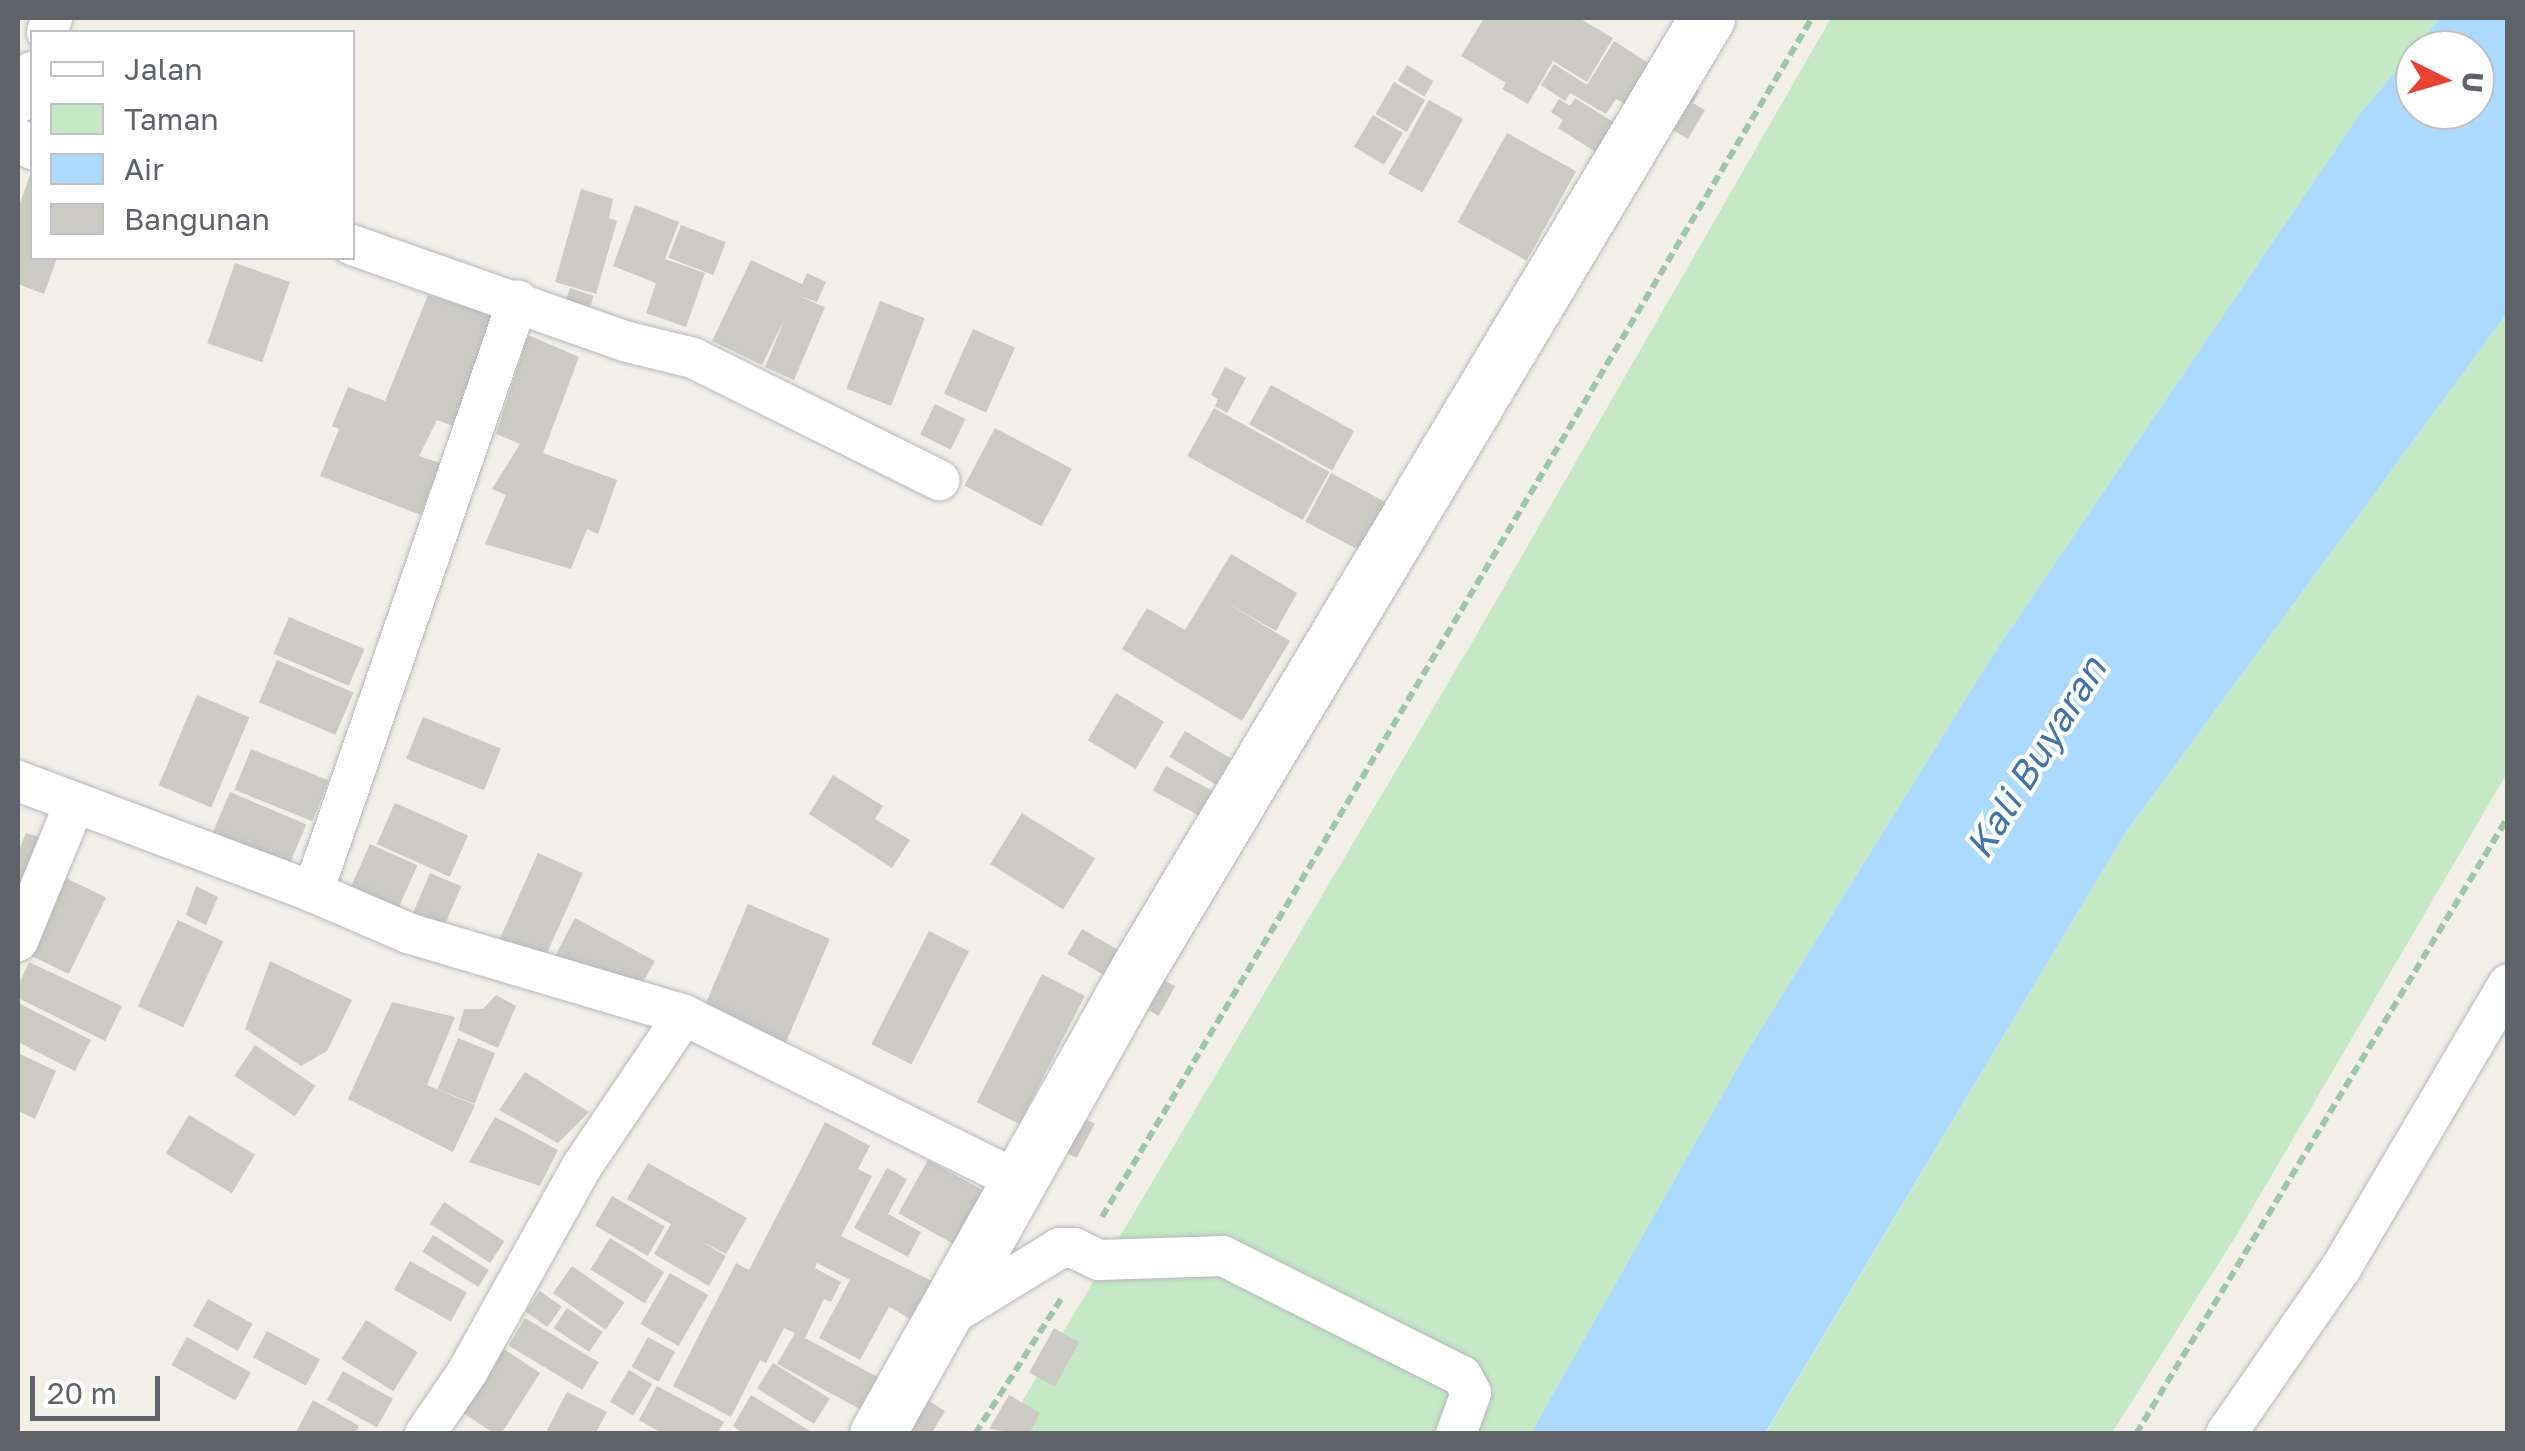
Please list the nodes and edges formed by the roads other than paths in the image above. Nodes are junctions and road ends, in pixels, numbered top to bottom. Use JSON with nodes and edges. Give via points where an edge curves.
{"nodes":[{"id":1,"x":1706,"y":18,"type":"edge"},
{"id":2,"x":30,"y":76,"type":"edge"},
{"id":3,"x":18,"y":103,"type":"edge"},
{"id":4,"x":355,"y":247,"type":"edge"},
{"id":5,"x":518,"y":300,"type":"junction"},
{"id":6,"x":940,"y":480,"type":"dead end"},
{"id":7,"x":18,"y":781,"type":"edge"},
{"id":8,"x":74,"y":804,"type":"junction"},
{"id":9,"x":313,"y":892,"type":"junction"},
{"id":10,"x":18,"y":941,"type":"edge"},
{"id":11,"x":2508,"y":985,"type":"edge"},
{"id":12,"x":684,"y":1015,"type":"junction"},
{"id":13,"x":1016,"y":1180,"type":"junction"},
{"id":14,"x":938,"y":1323,"type":"junction"},
{"id":15,"x":424,"y":1434,"type":"edge"},
{"id":16,"x":876,"y":1434,"type":"edge"},
{"id":17,"x":1456,"y":1434,"type":"edge"},
{"id":18,"x":2226,"y":1434,"type":"edge"}],
"edges":[{"from":1,"to":13,"type":"street"},
{"from":2,"to":3,"type":"street"},
{"from":4,"to":5,"type":"street"},
{"from":5,"to":6,"type":"street","via":[[628,342],[693,358]]},
{"from":5,"to":9,"type":"street"},
{"from":7,"to":8,"type":"street"},
{"from":8,"to":9,"type":"street"},
{"from":8,"to":10,"type":"street"},
{"from":9,"to":12,"type":"street","via":[[408,932]]},
{"from":11,"to":18,"type":"street","via":[[2341,1268]]},
{"from":12,"to":13,"type":"street"},
{"from":12,"to":15,"type":"street","via":[[582,1166],[468,1371]]},
{"from":13,"to":14,"type":"street"},
{"from":14,"to":16,"type":"street"},
{"from":14,"to":17,"type":"street","via":[[1060,1248],[1120,1260],[1224,1256],[1462,1376],[1471,1393]]}]}
